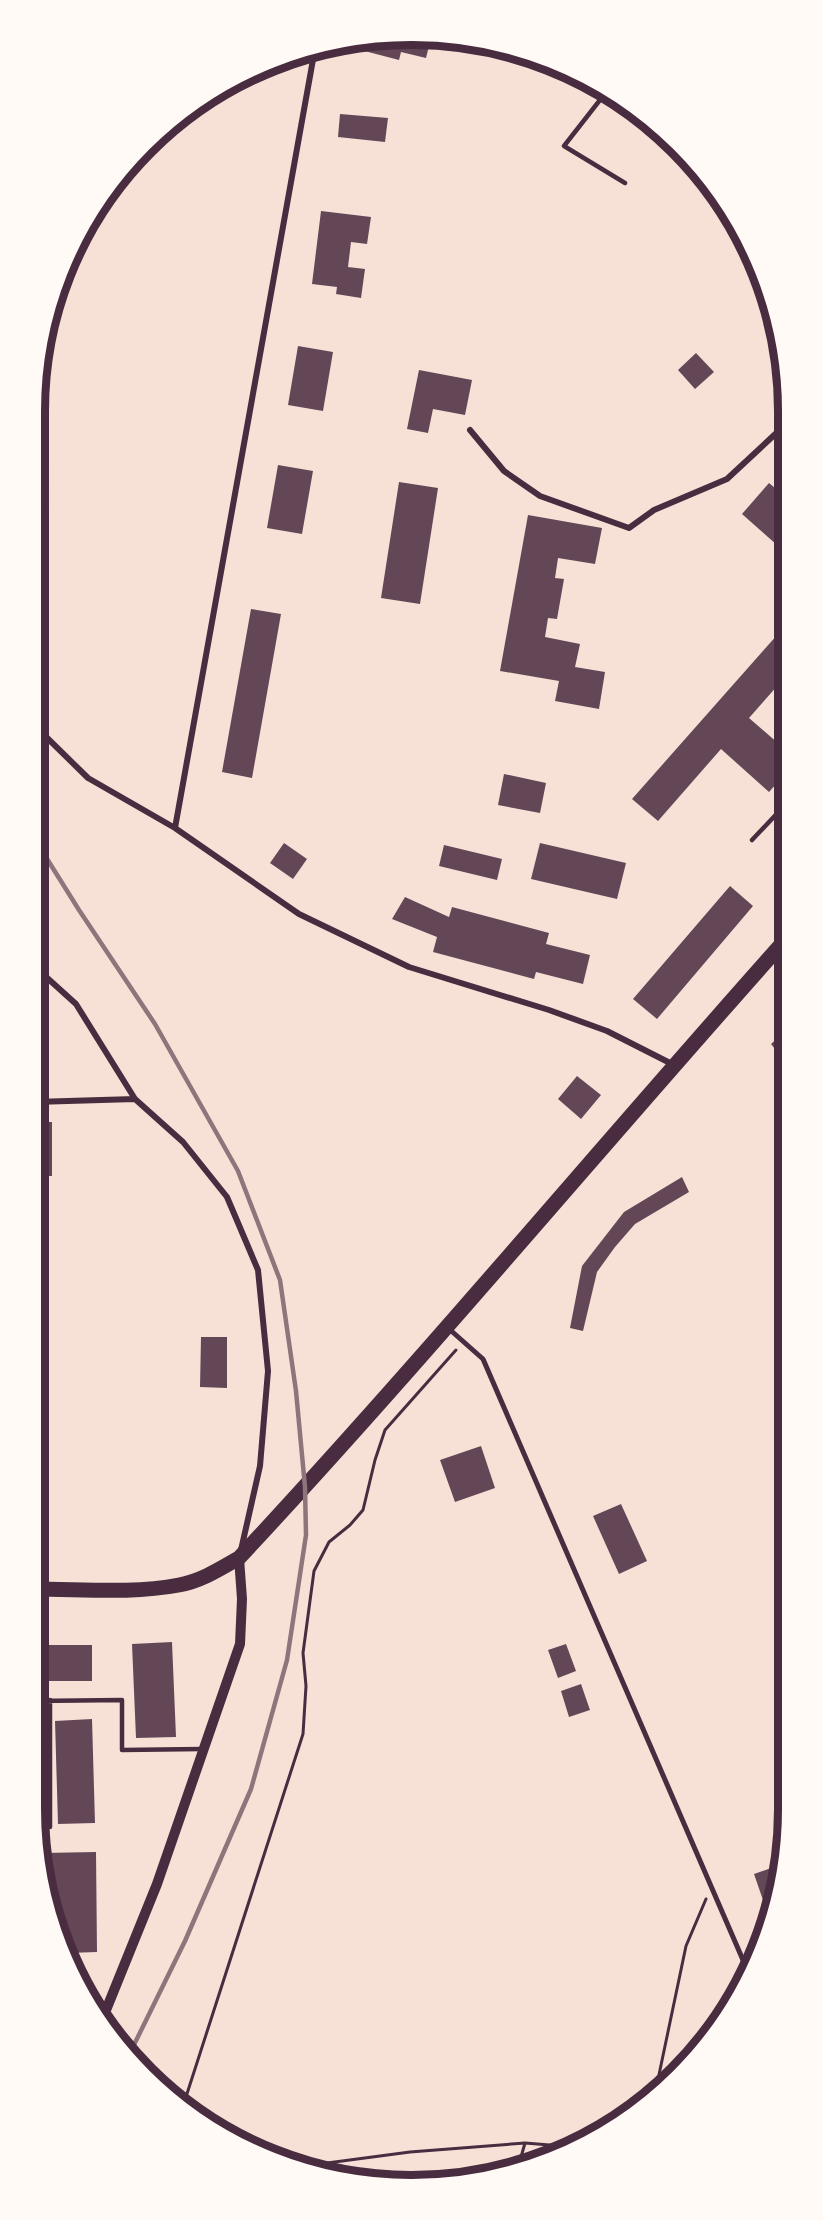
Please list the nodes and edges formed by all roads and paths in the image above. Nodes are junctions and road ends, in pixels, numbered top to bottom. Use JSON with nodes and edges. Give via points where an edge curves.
{"nodes":[{"id":1,"x":313,"y":58,"type":"edge"},
{"id":2,"x":601,"y":98,"type":"edge"},
{"id":3,"x":625,"y":183,"type":"dead end"},
{"id":4,"x":470,"y":430,"type":"dead end"},
{"id":5,"x":778,"y":432,"type":"edge"},
{"id":6,"x":45,"y":736,"type":"edge"},
{"id":7,"x":778,"y":812,"type":"edge"},
{"id":8,"x":175,"y":828,"type":"junction"},
{"id":9,"x":752,"y":840,"type":"dead end"},
{"id":10,"x":778,"y":948,"type":"edge"},
{"id":11,"x":45,"y":976,"type":"edge"},
{"id":12,"x":674,"y":1065,"type":"junction"},
{"id":13,"x":135,"y":1099,"type":"junction"},
{"id":14,"x":45,"y":1102,"type":"edge"},
{"id":15,"x":447,"y":1327,"type":"junction"},
{"id":16,"x":464,"y":1342,"type":"junction"},
{"id":17,"x":239,"y":1558,"type":"junction"},
{"id":18,"x":45,"y":1589,"type":"edge"},
{"id":19,"x":45,"y":1700,"type":"edge"},
{"id":20,"x":50,"y":1700,"type":"junction"},
{"id":21,"x":205,"y":1749,"type":"junction"},
{"id":22,"x":50,"y":1827,"type":"dead end"},
{"id":23,"x":711,"y":1887,"type":"junction"},
{"id":24,"x":744,"y":1962,"type":"edge"},
{"id":25,"x":106,"y":2010,"type":"edge"},
{"id":26,"x":659,"y":2079,"type":"edge"},
{"id":27,"x":186,"y":2097,"type":"edge"},
{"id":28,"x":525,"y":2144,"type":"junction"},
{"id":29,"x":555,"y":2146,"type":"edge"},
{"id":30,"x":521,"y":2159,"type":"edge"},
{"id":31,"x":321,"y":2164,"type":"edge"}],
"edges":[{"from":1,"to":8,"type":"street"},
{"from":2,"to":3,"type":"lane","via":[[564,147]]},
{"from":4,"to":5,"type":"street","via":[[504,471],[540,496],[628,528],[654,510],[727,479]]},
{"from":6,"to":8,"type":"street","via":[[88,777]]},
{"from":7,"to":9,"type":"lane"},
{"from":8,"to":12,"type":"street","via":[[299,914],[399,962],[607,1031]]},
{"from":10,"to":12,"type":"main road"},
{"from":11,"to":13,"type":"street","via":[[76,1004]]},
{"from":12,"to":15,"type":"main road"},
{"from":13,"to":14,"type":"street"},
{"from":13,"to":17,"type":"street","via":[[183,1142],[227,1197],[258,1270],[268,1371],[260,1466]]},
{"from":15,"to":16,"type":"street"},
{"from":15,"to":17,"type":"main road"},
{"from":16,"to":23,"type":"street","via":[[483,1359]]},
{"from":16,"to":27,"type":"path","via":[[385,1430],[363,1510],[329,1542],[314,1570],[303,1653],[303,1734]]},
{"from":17,"to":18,"type":"main road","via":[[211,1575],[181,1585]]},
{"from":17,"to":21,"type":"street","via":[[240,1644]]},
{"from":19,"to":20,"type":"lane"},
{"from":20,"to":21,"type":"lane","via":[[122,1700],[122,1750]]},
{"from":20,"to":22,"type":"lane"},
{"from":21,"to":25,"type":"street"},
{"from":23,"to":24,"type":"street"},
{"from":23,"to":26,"type":"path","via":[[686,1946]]},
{"from":28,"to":29,"type":"path"},
{"from":28,"to":30,"type":"path"},
{"from":28,"to":31,"type":"path","via":[[410,2152]]}]}
